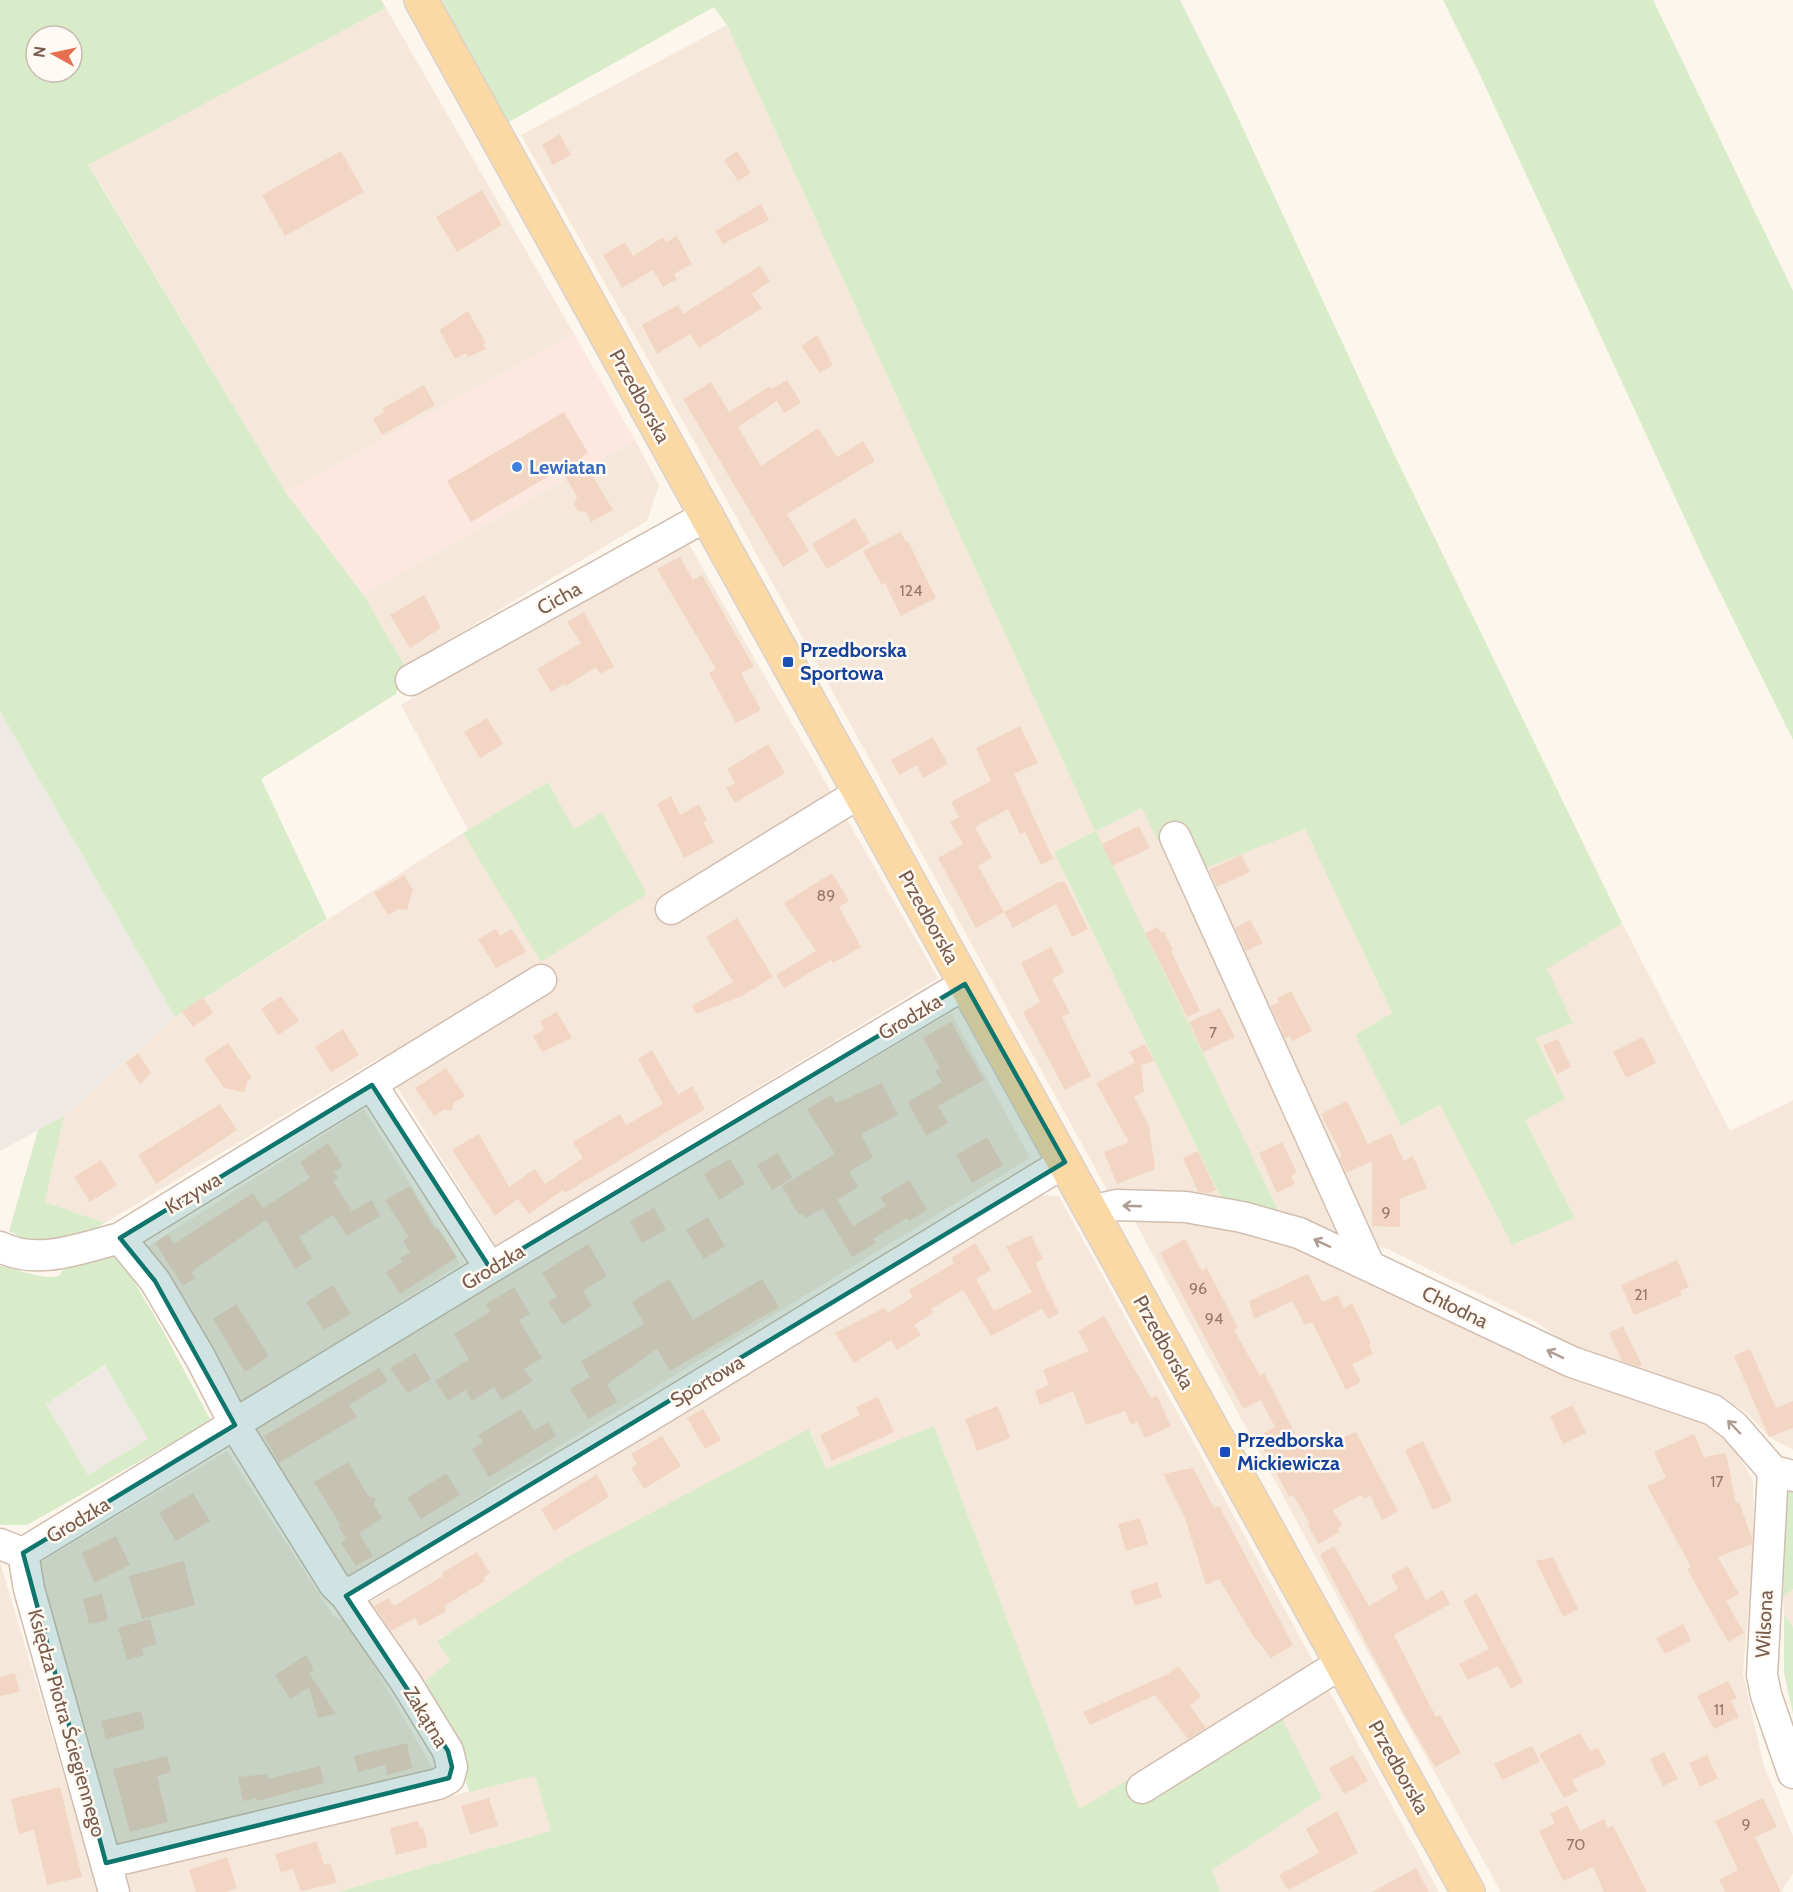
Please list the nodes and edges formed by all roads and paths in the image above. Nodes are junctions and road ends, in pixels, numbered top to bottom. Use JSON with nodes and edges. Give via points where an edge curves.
{"nodes":[{"id":1,"x":421,"y":0,"type":"edge"},
{"id":2,"x":708,"y":515,"type":"junction"},
{"id":3,"x":411,"y":680,"type":"dead end"},
{"id":4,"x":861,"y":792,"type":"junction"},
{"id":5,"x":1175,"y":837,"type":"dead end"},
{"id":6,"x":671,"y":909,"type":"dead end"},
{"id":7,"x":541,"y":980,"type":"dead end"},
{"id":8,"x":966,"y":984,"type":"junction"},
{"id":9,"x":372,"y":1085,"type":"junction"},
{"id":10,"x":1065,"y":1162,"type":"junction"},
{"id":11,"x":1091,"y":1211,"type":"junction"},
{"id":12,"x":120,"y":1238,"type":"junction"},
{"id":13,"x":0,"y":1247,"type":"edge"},
{"id":14,"x":1370,"y":1265,"type":"junction"},
{"id":15,"x":490,"y":1268,"type":"junction"},
{"id":16,"x":235,"y":1425,"type":"junction"},
{"id":17,"x":1783,"y":1473,"type":"edge"},
{"id":18,"x":11,"y":1549,"type":"edge"},
{"id":19,"x":346,"y":1596,"type":"junction"},
{"id":20,"x":1342,"y":1663,"type":"junction"},
{"id":21,"x":1793,"y":1773,"type":"edge"},
{"id":22,"x":1142,"y":1788,"type":"dead end"},
{"id":23,"x":106,"y":1863,"type":"junction"},
{"id":24,"x":114,"y":1892,"type":"edge"},
{"id":25,"x":1468,"y":1892,"type":"edge"}],
"edges":[{"from":1,"to":2,"type":"main road","name":"Przedborska"},
{"from":2,"to":3,"type":"street","name":"Cicha"},
{"from":2,"to":4,"type":"main road","name":"Przedborska"},
{"from":4,"to":6,"type":"street"},
{"from":4,"to":8,"type":"main road","name":"Przedborska"},
{"from":5,"to":14,"type":"street"},
{"from":7,"to":9,"type":"street","name":"Krzywa"},
{"from":8,"to":10,"type":"main road","name":"Przedborska"},
{"from":8,"to":15,"type":"street","name":"Grodzka"},
{"from":9,"to":12,"type":"street","name":"Krzywa"},
{"from":9,"to":15,"type":"street"},
{"from":10,"to":11,"type":"main road","name":"Przedborska"},
{"from":10,"to":19,"type":"street","name":"Sportowa"},
{"from":14,"to":11,"type":"street","name":"Chłodna","one_way":true,"via":[[1299,1233],[1242,1217],[1185,1207],[1116,1205]]},
{"from":11,"to":20,"type":"main road","name":"Przedborska"},
{"from":12,"to":13,"type":"street","name":"Krzywa","via":[[47,1256],[12,1253]]},
{"from":12,"to":16,"type":"street","name":"Zakątna","via":[[155,1281]]},
{"from":17,"to":14,"type":"street","name":"Chłodna","one_way":true,"via":[[1713,1410],[1572,1362]]},
{"from":15,"to":16,"type":"street","name":"Grodzka"},
{"from":16,"to":18,"type":"street","name":"Grodzka"},
{"from":16,"to":19,"type":"street","name":"Zakątna","via":[[334,1584]]},
{"from":17,"to":21,"type":"street","name":"Wilsona","via":[[1762,1675]]},
{"from":18,"to":23,"type":"street","name":"Księdza Piotra Ściegiennego","via":[[29,1589]]},
{"from":19,"to":23,"type":"street","name":"Zakątna","via":[[448,1751],[452,1767],[449,1778],[421,1789]]},
{"from":20,"to":22,"type":"street"},
{"from":20,"to":25,"type":"main road","name":"Przedborska"},
{"from":23,"to":24,"type":"street","name":"Księdza Piotra Ściegiennego"}]}
